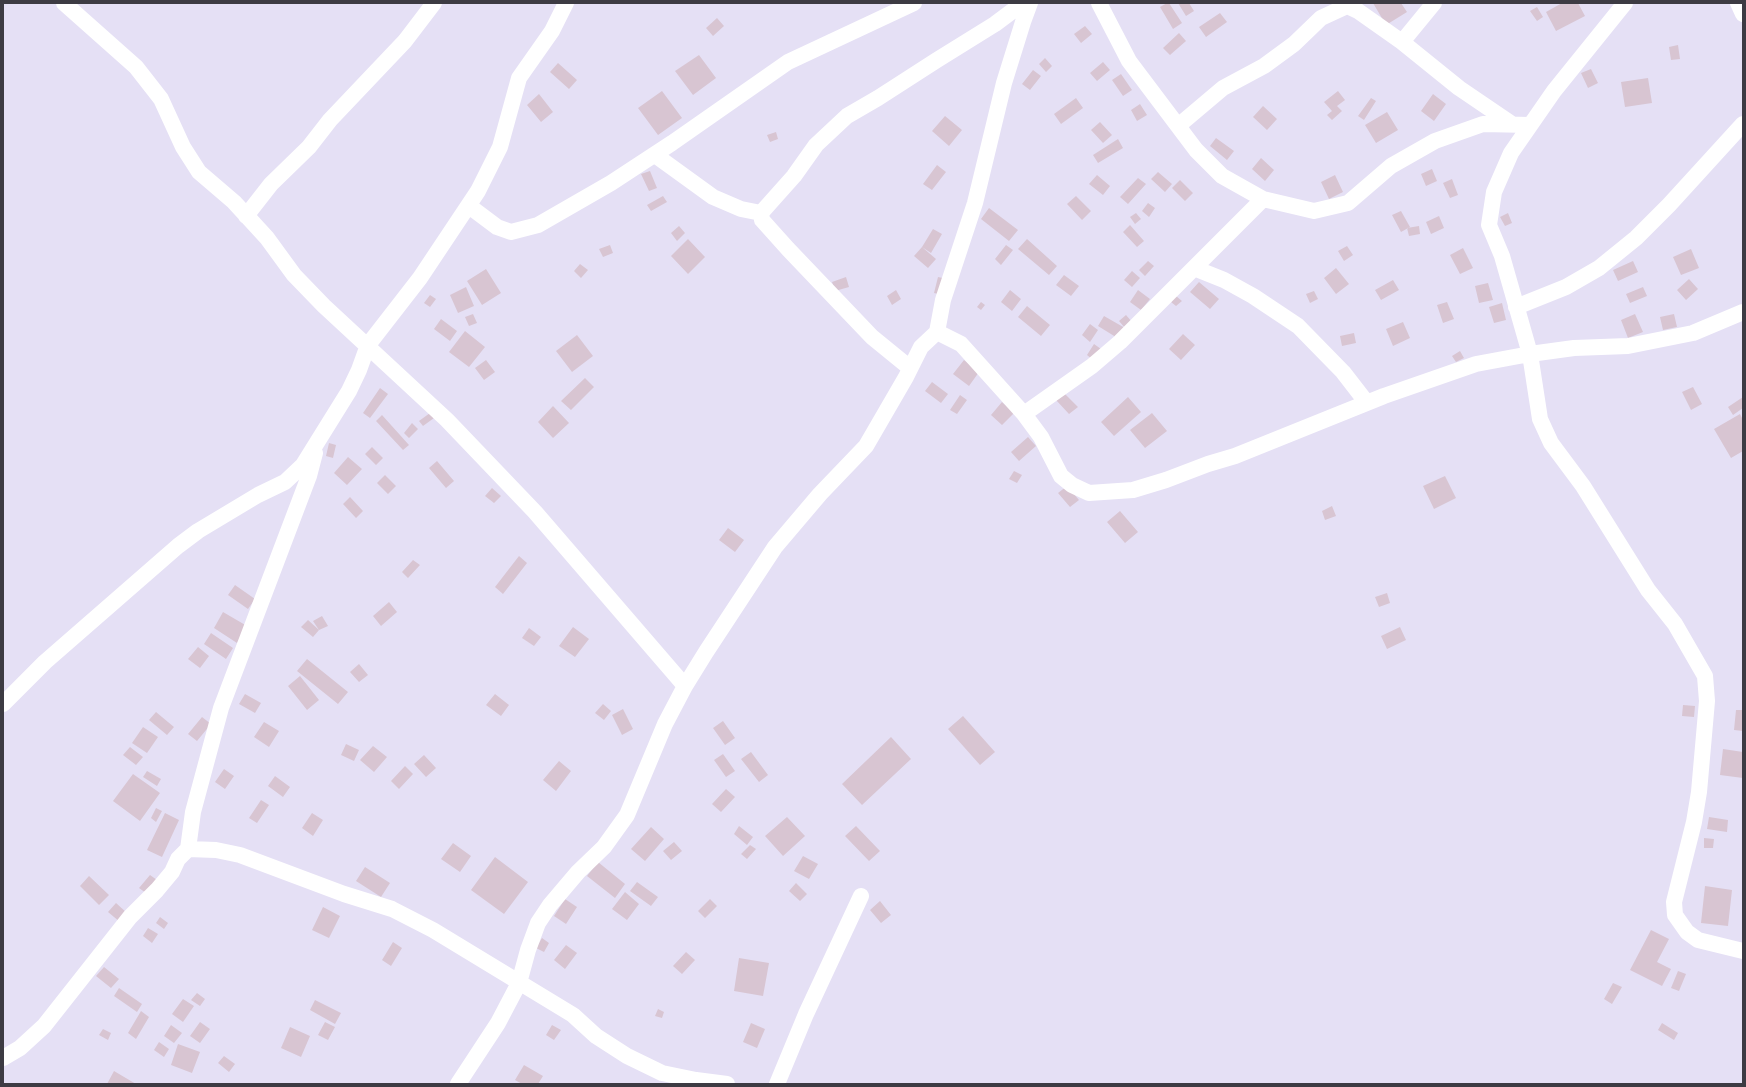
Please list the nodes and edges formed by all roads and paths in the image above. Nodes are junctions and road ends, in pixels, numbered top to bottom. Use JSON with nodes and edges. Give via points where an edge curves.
{"nodes":[{"id":1,"x":64,"y":3,"type":"edge"},
{"id":2,"x":434,"y":3,"type":"edge"},
{"id":3,"x":566,"y":3,"type":"edge"},
{"id":4,"x":914,"y":3,"type":"edge"},
{"id":5,"x":1023,"y":3,"type":"edge"},
{"id":6,"x":1030,"y":3,"type":"edge"},
{"id":7,"x":1099,"y":3,"type":"edge"},
{"id":8,"x":1434,"y":3,"type":"edge"},
{"id":9,"x":1625,"y":3,"type":"edge"},
{"id":10,"x":1738,"y":3,"type":"edge"},
{"id":11,"x":1344,"y":5,"type":"edge"},
{"id":12,"x":1743,"y":14,"type":"edge"},
{"id":13,"x":1402,"y":42,"type":"junction"},
{"id":14,"x":1512,"y":124,"type":"junction"},
{"id":15,"x":1743,"y":124,"type":"edge"},
{"id":16,"x":1530,"y":125,"type":"junction"},
{"id":17,"x":1178,"y":126,"type":"junction"},
{"id":18,"x":655,"y":155,"type":"junction"},
{"id":19,"x":1264,"y":200,"type":"junction"},
{"id":20,"x":469,"y":206,"type":"junction"},
{"id":21,"x":761,"y":213,"type":"junction"},
{"id":22,"x":246,"y":216,"type":"junction"},
{"id":23,"x":1194,"y":268,"type":"junction"},
{"id":24,"x":1516,"y":307,"type":"junction"},
{"id":25,"x":1743,"y":312,"type":"edge"},
{"id":26,"x":937,"y":332,"type":"junction"},
{"id":27,"x":368,"y":345,"type":"junction"},
{"id":28,"x":1530,"y":354,"type":"junction"},
{"id":29,"x":910,"y":368,"type":"junction"},
{"id":30,"x":1367,"y":403,"type":"junction"},
{"id":31,"x":1024,"y":414,"type":"junction"},
{"id":32,"x":318,"y":441,"type":"junction"},
{"id":33,"x":685,"y":686,"type":"junction"},
{"id":34,"x":3,"y":704,"type":"edge"},
{"id":35,"x":188,"y":849,"type":"junction"},
{"id":36,"x":861,"y":896,"type":"dead end"},
{"id":37,"x":1743,"y":951,"type":"edge"},
{"id":38,"x":519,"y":983,"type":"junction"},
{"id":39,"x":3,"y":1058,"type":"edge"},
{"id":40,"x":458,"y":1084,"type":"edge"},
{"id":41,"x":726,"y":1084,"type":"edge"},
{"id":42,"x":777,"y":1084,"type":"edge"}],
"edges":[{"from":1,"to":22,"type":"street","via":[[136,67],[161,99],[183,147],[199,172]]},
{"from":2,"to":22,"type":"street","via":[[405,41],[330,120],[309,147],[271,184]]},
{"from":3,"to":20,"type":"street","via":[[552,31],[519,78],[500,147]]},
{"from":4,"to":18,"type":"street","via":[[788,62]]},
{"from":5,"to":21,"type":"street","via":[[995,24],[846,116],[816,145],[794,176]]},
{"from":6,"to":26,"type":"street","via":[[1004,83],[975,203],[943,300]]},
{"from":7,"to":17,"type":"street","via":[[1128,61]]},
{"from":8,"to":13,"type":"street"},
{"from":9,"to":16,"type":"street"},
{"from":10,"to":12,"type":"street"},
{"from":11,"to":13,"type":"street","via":[[1358,11]]},
{"from":11,"to":17,"type":"street","via":[[1322,18],[1294,44],[1264,66],[1223,88]]},
{"from":13,"to":14,"type":"street","via":[[1459,88]]},
{"from":14,"to":16,"type":"street"},
{"from":14,"to":19,"type":"street","via":[[1483,124],[1435,141],[1391,166],[1348,204],[1314,211]]},
{"from":15,"to":24,"type":"street","via":[[1636,238],[1599,268],[1566,287]]},
{"from":16,"to":24,"type":"street","via":[[1511,153],[1494,192],[1489,225],[1502,256]]},
{"from":17,"to":19,"type":"street","via":[[1196,150],[1222,176]]},
{"from":18,"to":20,"type":"street","via":[[611,184],[538,225],[511,232],[497,228]]},
{"from":18,"to":21,"type":"street","via":[[713,197],[741,209]]},
{"from":19,"to":23,"type":"street"},
{"from":20,"to":27,"type":"street","via":[[420,278]]},
{"from":21,"to":29,"type":"street","via":[[762,220],[872,337]]},
{"from":22,"to":27,"type":"street","via":[[267,238],[294,275]]},
{"from":23,"to":30,"type":"street","via":[[1224,280],[1253,296],[1298,326],[1343,372]]},
{"from":23,"to":31,"type":"street","via":[[1120,342],[1092,366]]},
{"from":24,"to":28,"type":"street"},
{"from":25,"to":28,"type":"street","via":[[1693,333],[1628,346],[1574,348]]},
{"from":26,"to":29,"type":"street","via":[[921,348]]},
{"from":26,"to":31,"type":"street","via":[[961,344]]},
{"from":27,"to":32,"type":"street","via":[[349,391]]},
{"from":27,"to":33,"type":"street","via":[[447,420],[535,512]]},
{"from":28,"to":30,"type":"street","via":[[1476,364]]},
{"from":28,"to":37,"type":"street","via":[[1540,419],[1551,442],[1583,486],[1648,590],[1675,624],[1705,676],[1707,701],[1699,792],[1674,902],[1675,915],[1687,932],[1698,940]]},
{"from":29,"to":33,"type":"street","via":[[866,446],[820,494],[776,547]]},
{"from":30,"to":31,"type":"street","via":[[1235,456],[1166,480],[1133,490],[1090,493],[1072,485],[1061,476],[1041,437]]},
{"from":32,"to":34,"type":"street","via":[[303,465],[289,479],[204,527],[178,546],[45,662]]},
{"from":32,"to":35,"type":"street","via":[[309,476],[221,708],[193,812]]},
{"from":33,"to":38,"type":"street","via":[[665,724],[627,815],[604,848],[574,877],[538,923]]},
{"from":35,"to":38,"type":"street","via":[[216,850],[240,855],[392,909],[433,930]]},
{"from":35,"to":39,"type":"street","via":[[178,859],[172,872],[130,917],[44,1026],[20,1048]]},
{"from":36,"to":42,"type":"street","via":[[806,1014]]},
{"from":38,"to":40,"type":"street","via":[[498,1023]]},
{"from":38,"to":41,"type":"street","via":[[573,1015],[596,1036],[632,1059],[662,1073]]}]}
